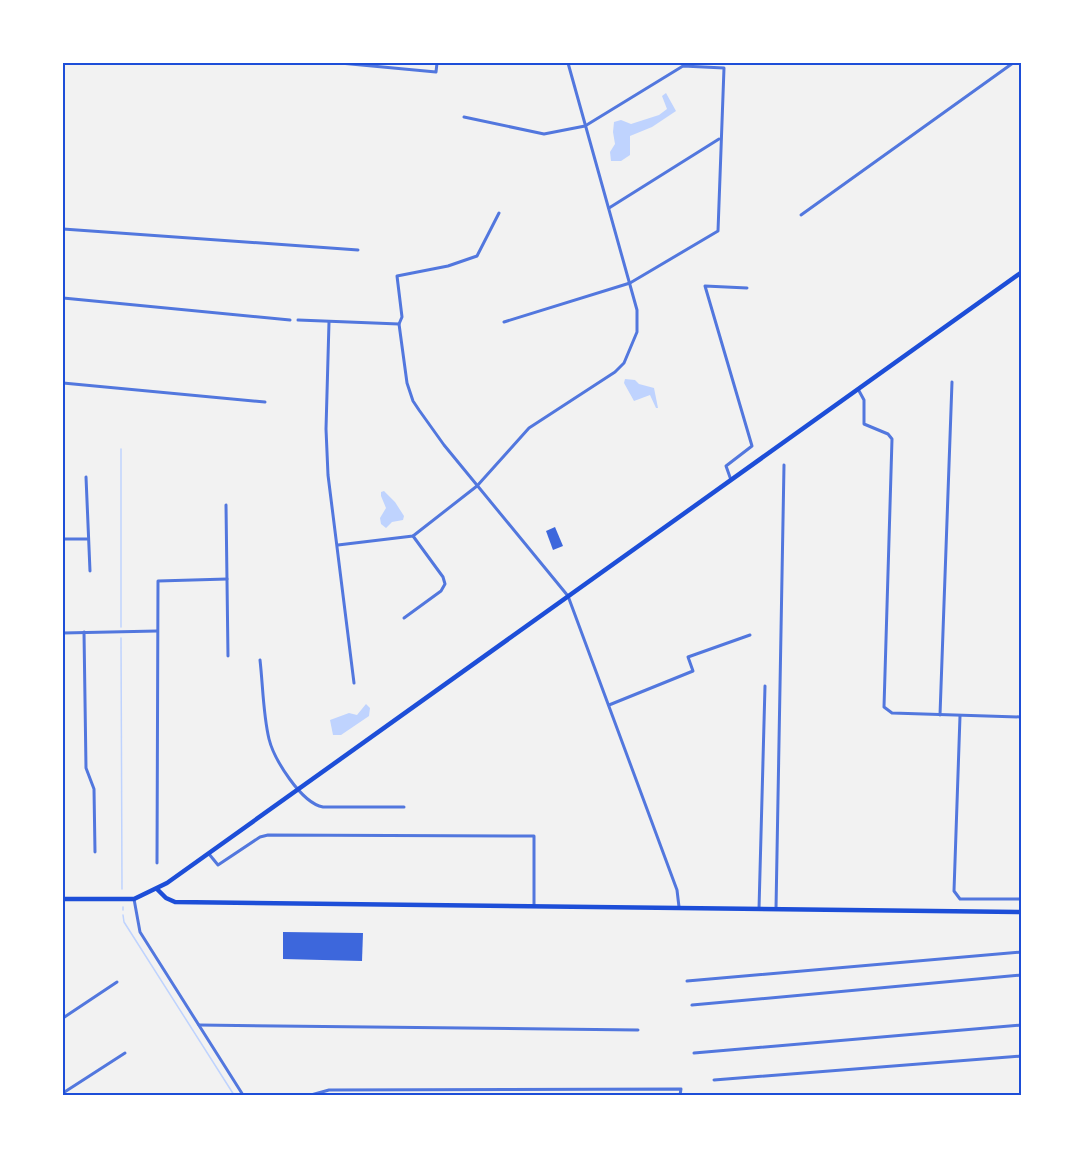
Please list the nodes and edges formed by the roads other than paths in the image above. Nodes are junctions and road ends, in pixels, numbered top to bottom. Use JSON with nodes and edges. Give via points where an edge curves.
{"nodes":[{"id":1,"x":339,"y":63,"type":"edge"},
{"id":2,"x":437,"y":63,"type":"edge"},
{"id":3,"x":568,"y":63,"type":"edge"},
{"id":4,"x":1013,"y":63,"type":"edge"},
{"id":5,"x":464,"y":117,"type":"dead end"},
{"id":6,"x":585,"y":126,"type":"junction"},
{"id":7,"x":720,"y":139,"type":"junction"},
{"id":8,"x":609,"y":208,"type":"junction"},
{"id":9,"x":499,"y":213,"type":"dead end"},
{"id":10,"x":801,"y":215,"type":"dead end"},
{"id":11,"x":63,"y":229,"type":"edge"},
{"id":12,"x":358,"y":250,"type":"dead end"},
{"id":13,"x":1022,"y":272,"type":"edge"},
{"id":14,"x":630,"y":284,"type":"junction"},
{"id":15,"x":747,"y":288,"type":"dead end"},
{"id":16,"x":63,"y":298,"type":"edge"},
{"id":17,"x":290,"y":320,"type":"dead end"},
{"id":18,"x":298,"y":320,"type":"dead end"},
{"id":19,"x":329,"y":322,"type":"junction"},
{"id":20,"x":504,"y":322,"type":"dead end"},
{"id":21,"x":399,"y":324,"type":"junction"},
{"id":22,"x":952,"y":382,"type":"dead end"},
{"id":23,"x":63,"y":383,"type":"edge"},
{"id":24,"x":858,"y":389,"type":"junction"},
{"id":25,"x":265,"y":402,"type":"dead end"},
{"id":26,"x":784,"y":465,"type":"dead end"},
{"id":27,"x":86,"y":477,"type":"dead end"},
{"id":28,"x":731,"y":480,"type":"junction"},
{"id":29,"x":477,"y":486,"type":"junction"},
{"id":30,"x":226,"y":505,"type":"dead end"},
{"id":31,"x":413,"y":536,"type":"junction"},
{"id":32,"x":63,"y":539,"type":"edge"},
{"id":33,"x":87,"y":539,"type":"junction"},
{"id":34,"x":338,"y":545,"type":"junction"},
{"id":35,"x":90,"y":571,"type":"dead end"},
{"id":36,"x":227,"y":579,"type":"junction"},
{"id":37,"x":568,"y":596,"type":"junction"},
{"id":38,"x":404,"y":618,"type":"dead end"},
{"id":39,"x":157,"y":631,"type":"junction"},
{"id":40,"x":84,"y":632,"type":"junction"},
{"id":41,"x":63,"y":633,"type":"edge"},
{"id":42,"x":750,"y":635,"type":"dead end"},
{"id":43,"x":228,"y":656,"type":"dead end"},
{"id":44,"x":260,"y":660,"type":"dead end"},
{"id":45,"x":354,"y":682,"type":"dead end"},
{"id":46,"x":765,"y":686,"type":"dead end"},
{"id":47,"x":609,"y":705,"type":"junction"},
{"id":48,"x":940,"y":715,"type":"junction"},
{"id":49,"x":960,"y":716,"type":"junction"},
{"id":50,"x":1022,"y":717,"type":"edge"},
{"id":51,"x":297,"y":788,"type":"junction"},
{"id":52,"x":404,"y":807,"type":"dead end"},
{"id":53,"x":95,"y":852,"type":"dead end"},
{"id":54,"x":207,"y":853,"type":"junction"},
{"id":55,"x":157,"y":863,"type":"dead end"},
{"id":56,"x":157,"y":889,"type":"junction"},
{"id":57,"x":134,"y":898,"type":"junction"},
{"id":58,"x":63,"y":899,"type":"edge"},
{"id":59,"x":1022,"y":899,"type":"edge"},
{"id":60,"x":534,"y":906,"type":"junction"},
{"id":61,"x":680,"y":907,"type":"junction"},
{"id":62,"x":759,"y":909,"type":"junction"},
{"id":63,"x":776,"y":909,"type":"junction"},
{"id":64,"x":1022,"y":912,"type":"edge"},
{"id":65,"x":1022,"y":952,"type":"edge"},
{"id":66,"x":1022,"y":975,"type":"edge"},
{"id":67,"x":687,"y":981,"type":"dead end"},
{"id":68,"x":117,"y":982,"type":"dead end"},
{"id":69,"x":692,"y":1005,"type":"dead end"},
{"id":70,"x":63,"y":1018,"type":"edge"},
{"id":71,"x":199,"y":1025,"type":"junction"},
{"id":72,"x":1022,"y":1025,"type":"edge"},
{"id":73,"x":638,"y":1030,"type":"dead end"},
{"id":74,"x":125,"y":1053,"type":"dead end"},
{"id":75,"x":694,"y":1053,"type":"dead end"},
{"id":76,"x":1022,"y":1056,"type":"edge"},
{"id":77,"x":714,"y":1080,"type":"dead end"},
{"id":78,"x":63,"y":1093,"type":"edge"},
{"id":79,"x":243,"y":1095,"type":"edge"},
{"id":80,"x":311,"y":1095,"type":"edge"},
{"id":81,"x":680,"y":1095,"type":"edge"}],
"edges":[{"from":1,"to":2,"type":"street","via":[[436,72]]},
{"from":3,"to":6,"type":"street"},
{"from":4,"to":10,"type":"street"},
{"from":5,"to":6,"type":"street","via":[[544,134]]},
{"from":6,"to":7,"type":"street","via":[[683,66],[724,68]]},
{"from":6,"to":8,"type":"street"},
{"from":7,"to":8,"type":"street"},
{"from":7,"to":14,"type":"street","via":[[718,231]]},
{"from":8,"to":14,"type":"street"},
{"from":9,"to":21,"type":"street","via":[[477,256],[397,276],[402,317]]},
{"from":11,"to":12,"type":"street"},
{"from":13,"to":24,"type":"main road"},
{"from":14,"to":20,"type":"street"},
{"from":14,"to":29,"type":"street","via":[[637,310],[637,332],[624,363],[530,428]]},
{"from":15,"to":28,"type":"street","via":[[705,286],[752,446],[726,465]]},
{"from":16,"to":17,"type":"street"},
{"from":18,"to":19,"type":"street"},
{"from":19,"to":21,"type":"street"},
{"from":19,"to":34,"type":"street","via":[[326,429]]},
{"from":21,"to":29,"type":"street","via":[[413,401]]},
{"from":22,"to":48,"type":"street"},
{"from":23,"to":25,"type":"street"},
{"from":24,"to":28,"type":"main road"},
{"from":24,"to":48,"type":"street","via":[[864,400],[864,424],[892,439],[884,707],[892,713]]},
{"from":26,"to":63,"type":"street"},
{"from":27,"to":33,"type":"street"},
{"from":28,"to":37,"type":"main road"},
{"from":29,"to":31,"type":"street"},
{"from":29,"to":37,"type":"street"},
{"from":30,"to":36,"type":"street"},
{"from":31,"to":34,"type":"street"},
{"from":31,"to":38,"type":"street","via":[[445,584]]},
{"from":32,"to":33,"type":"street"},
{"from":33,"to":35,"type":"street"},
{"from":34,"to":45,"type":"street"},
{"from":36,"to":39,"type":"street","via":[[158,581]]},
{"from":36,"to":43,"type":"street"},
{"from":37,"to":47,"type":"street"},
{"from":37,"to":51,"type":"main road"},
{"from":39,"to":40,"type":"street"},
{"from":39,"to":55,"type":"street"},
{"from":40,"to":41,"type":"street"},
{"from":40,"to":53,"type":"street","via":[[86,768],[94,789]]},
{"from":42,"to":47,"type":"street","via":[[688,657],[693,671]]},
{"from":44,"to":51,"type":"street","via":[[269,740]]},
{"from":46,"to":62,"type":"street"},
{"from":47,"to":61,"type":"street"},
{"from":48,"to":49,"type":"street"},
{"from":49,"to":50,"type":"street"},
{"from":49,"to":59,"type":"street","via":[[954,891],[960,899]]},
{"from":51,"to":52,"type":"street","via":[[309,802],[320,807]]},
{"from":51,"to":54,"type":"main road"},
{"from":54,"to":56,"type":"main road"},
{"from":54,"to":60,"type":"street","via":[[218,865],[268,835],[534,836]]},
{"from":56,"to":57,"type":"main road"},
{"from":56,"to":60,"type":"main road","via":[[175,902]]},
{"from":57,"to":58,"type":"main road"},
{"from":57,"to":71,"type":"street","via":[[140,932]]},
{"from":60,"to":61,"type":"main road"},
{"from":61,"to":62,"type":"main road"},
{"from":62,"to":63,"type":"main road"},
{"from":63,"to":64,"type":"main road"},
{"from":65,"to":67,"type":"street"},
{"from":66,"to":69,"type":"street"},
{"from":68,"to":70,"type":"street"},
{"from":71,"to":73,"type":"street"},
{"from":71,"to":79,"type":"street"},
{"from":72,"to":75,"type":"street"},
{"from":74,"to":78,"type":"street"},
{"from":76,"to":77,"type":"street"},
{"from":80,"to":81,"type":"street","via":[[329,1090],[681,1089]]}]}
